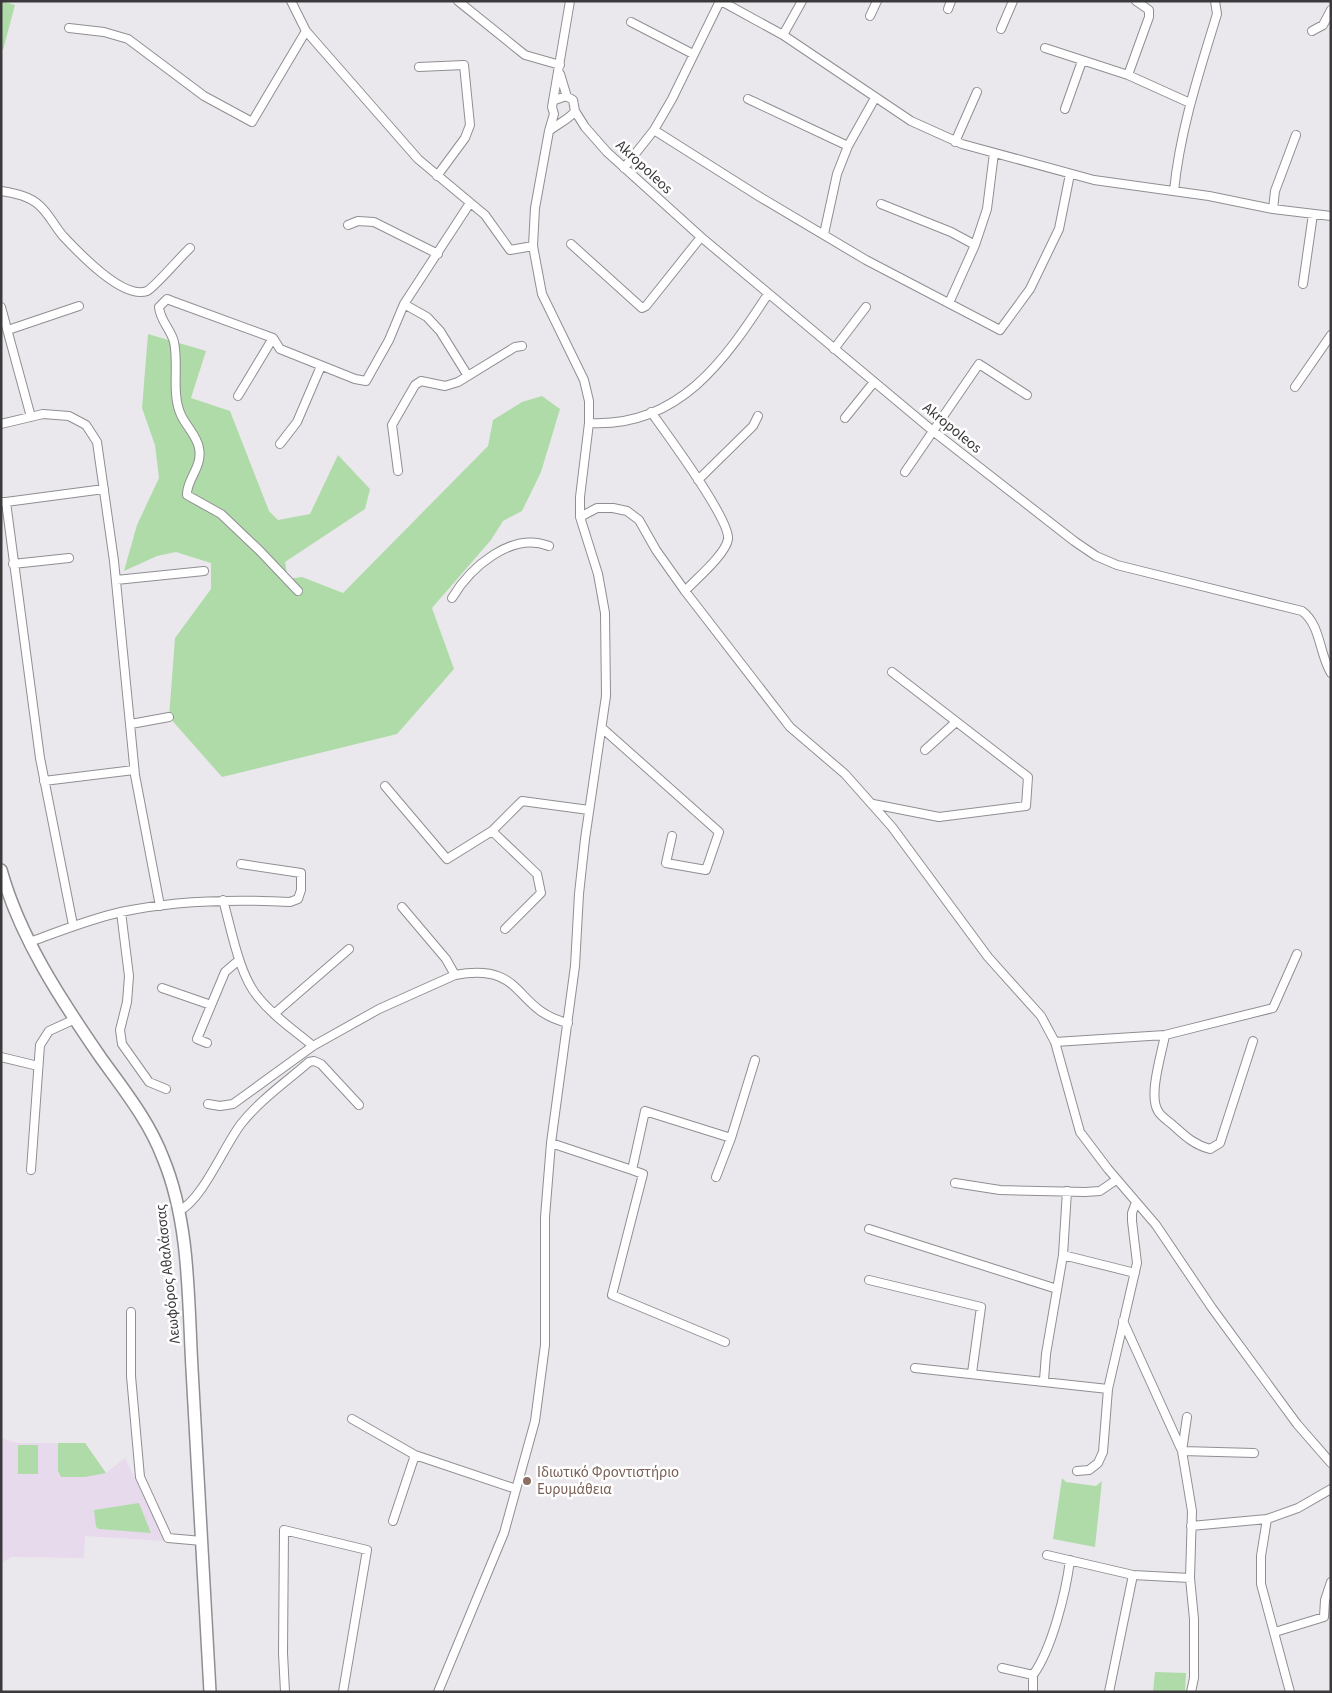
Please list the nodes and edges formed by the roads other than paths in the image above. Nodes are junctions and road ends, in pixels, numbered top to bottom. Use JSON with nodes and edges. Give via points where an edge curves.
{"nodes":[{"id":1,"x":291,"y":1,"type":"edge"},
{"id":2,"x":458,"y":1,"type":"edge"},
{"id":3,"x":570,"y":1,"type":"edge"},
{"id":4,"x":720,"y":1,"type":"edge"},
{"id":5,"x":802,"y":1,"type":"edge"},
{"id":6,"x":877,"y":1,"type":"edge"},
{"id":7,"x":1013,"y":1,"type":"edge"},
{"id":8,"x":1136,"y":1,"type":"edge"},
{"id":9,"x":1215,"y":1,"type":"edge"},
{"id":10,"x":1331,"y":10,"type":"edge"},
{"id":11,"x":870,"y":16,"type":"dead end"},
{"id":12,"x":631,"y":22,"type":"dead end"},
{"id":13,"x":69,"y":28,"type":"dead end"},
{"id":14,"x":1001,"y":29,"type":"dead end"},
{"id":15,"x":306,"y":31,"type":"junction"},
{"id":16,"x":1312,"y":31,"type":"dead end"},
{"id":17,"x":783,"y":35,"type":"junction"},
{"id":18,"x":1044,"y":48,"type":"dead end"},
{"id":19,"x":693,"y":54,"type":"junction"},
{"id":20,"x":1082,"y":60,"type":"junction"},
{"id":21,"x":419,"y":67,"type":"dead end"},
{"id":22,"x":559,"y":68,"type":"junction"},
{"id":23,"x":1128,"y":75,"type":"junction"},
{"id":24,"x":977,"y":92,"type":"dead end"},
{"id":25,"x":567,"y":97,"type":"junction"},
{"id":26,"x":875,"y":98,"type":"junction"},
{"id":27,"x":748,"y":99,"type":"dead end"},
{"id":28,"x":555,"y":100,"type":"junction"},
{"id":29,"x":1190,"y":103,"type":"junction"},
{"id":30,"x":1065,"y":109,"type":"dead end"},
{"id":31,"x":554,"y":114,"type":"junction"},
{"id":32,"x":570,"y":116,"type":"junction"},
{"id":33,"x":654,"y":130,"type":"junction"},
{"id":34,"x":549,"y":131,"type":"junction"},
{"id":35,"x":1296,"y":135,"type":"dead end"},
{"id":36,"x":955,"y":142,"type":"junction"},
{"id":37,"x":848,"y":146,"type":"junction"},
{"id":38,"x":994,"y":153,"type":"junction"},
{"id":39,"x":624,"y":168,"type":"junction"},
{"id":40,"x":1070,"y":174,"type":"junction"},
{"id":41,"x":437,"y":176,"type":"junction"},
{"id":42,"x":1,"y":190,"type":"edge"},
{"id":43,"x":1174,"y":191,"type":"junction"},
{"id":44,"x":470,"y":203,"type":"junction"},
{"id":45,"x":881,"y":204,"type":"dead end"},
{"id":46,"x":1273,"y":209,"type":"junction"},
{"id":47,"x":1313,"y":214,"type":"junction"},
{"id":48,"x":1331,"y":216,"type":"edge"},
{"id":49,"x":348,"y":225,"type":"dead end"},
{"id":50,"x":824,"y":234,"type":"junction"},
{"id":51,"x":701,"y":237,"type":"junction"},
{"id":52,"x":571,"y":244,"type":"dead end"},
{"id":53,"x":975,"y":244,"type":"junction"},
{"id":54,"x":533,"y":246,"type":"junction"},
{"id":55,"x":190,"y":248,"type":"dead end"},
{"id":56,"x":438,"y":254,"type":"junction"},
{"id":57,"x":1303,"y":284,"type":"dead end"},
{"id":58,"x":768,"y":294,"type":"junction"},
{"id":59,"x":949,"y":303,"type":"junction"},
{"id":60,"x":404,"y":304,"type":"junction"},
{"id":61,"x":1,"y":306,"type":"edge"},
{"id":62,"x":79,"y":306,"type":"dead end"},
{"id":63,"x":866,"y":307,"type":"dead end"},
{"id":64,"x":8,"y":330,"type":"junction"},
{"id":65,"x":1331,"y":335,"type":"edge"},
{"id":66,"x":273,"y":338,"type":"junction"},
{"id":67,"x":522,"y":346,"type":"dead end"},
{"id":68,"x":834,"y":350,"type":"junction"},
{"id":69,"x":321,"y":366,"type":"junction"},
{"id":70,"x":468,"y":376,"type":"junction"},
{"id":71,"x":874,"y":382,"type":"junction"},
{"id":72,"x":1295,"y":387,"type":"dead end"},
{"id":73,"x":1027,"y":395,"type":"dead end"},
{"id":74,"x":238,"y":396,"type":"dead end"},
{"id":75,"x":652,"y":412,"type":"junction"},
{"id":76,"x":758,"y":416,"type":"dead end"},
{"id":77,"x":31,"y":417,"type":"junction"},
{"id":78,"x":845,"y":418,"type":"dead end"},
{"id":79,"x":589,"y":423,"type":"junction"},
{"id":80,"x":1,"y":424,"type":"edge"},
{"id":81,"x":933,"y":431,"type":"junction"},
{"id":82,"x":280,"y":444,"type":"dead end"},
{"id":83,"x":398,"y":471,"type":"dead end"},
{"id":84,"x":905,"y":472,"type":"dead end"},
{"id":85,"x":698,"y":480,"type":"junction"},
{"id":86,"x":104,"y":489,"type":"junction"},
{"id":87,"x":3,"y":502,"type":"edge"},
{"id":88,"x":580,"y":517,"type":"junction"},
{"id":89,"x":549,"y":546,"type":"dead end"},
{"id":90,"x":69,"y":558,"type":"dead end"},
{"id":91,"x":13,"y":564,"type":"junction"},
{"id":92,"x":204,"y":571,"type":"dead end"},
{"id":93,"x":116,"y":580,"type":"junction"},
{"id":94,"x":298,"y":591,"type":"dead end"},
{"id":95,"x":685,"y":591,"type":"junction"},
{"id":96,"x":452,"y":598,"type":"dead end"},
{"id":97,"x":892,"y":672,"type":"dead end"},
{"id":98,"x":1331,"y":673,"type":"edge"},
{"id":99,"x":169,"y":717,"type":"dead end"},
{"id":100,"x":956,"y":722,"type":"junction"},
{"id":101,"x":131,"y":724,"type":"junction"},
{"id":102,"x":602,"y":728,"type":"junction"},
{"id":103,"x":925,"y":750,"type":"dead end"},
{"id":104,"x":134,"y":770,"type":"junction"},
{"id":105,"x":44,"y":781,"type":"junction"},
{"id":106,"x":385,"y":786,"type":"dead end"},
{"id":107,"x":873,"y":804,"type":"junction"},
{"id":108,"x":589,"y":810,"type":"junction"},
{"id":109,"x":492,"y":831,"type":"junction"},
{"id":110,"x":672,"y":836,"type":"dead end"},
{"id":111,"x":241,"y":864,"type":"dead end"},
{"id":112,"x":1,"y":870,"type":"edge"},
{"id":113,"x":223,"y":900,"type":"junction"},
{"id":114,"x":160,"y":906,"type":"junction"},
{"id":115,"x":402,"y":907,"type":"dead end"},
{"id":116,"x":121,"y":912,"type":"junction"},
{"id":117,"x":73,"y":925,"type":"junction"},
{"id":118,"x":505,"y":929,"type":"dead end"},
{"id":119,"x":30,"y":942,"type":"junction"},
{"id":120,"x":349,"y":949,"type":"dead end"},
{"id":121,"x":1297,"y":954,"type":"dead end"},
{"id":122,"x":239,"y":960,"type":"junction"},
{"id":123,"x":455,"y":975,"type":"junction"},
{"id":124,"x":162,"y":988,"type":"dead end"},
{"id":125,"x":211,"y":1005,"type":"junction"},
{"id":126,"x":274,"y":1014,"type":"junction"},
{"id":127,"x":75,"y":1019,"type":"junction"},
{"id":128,"x":568,"y":1024,"type":"junction"},
{"id":129,"x":1165,"y":1035,"type":"junction"},
{"id":130,"x":1253,"y":1041,"type":"dead end"},
{"id":131,"x":1055,"y":1042,"type":"junction"},
{"id":132,"x":207,"y":1043,"type":"dead end"},
{"id":133,"x":313,"y":1046,"type":"junction"},
{"id":134,"x":1,"y":1057,"type":"edge"},
{"id":135,"x":755,"y":1060,"type":"dead end"},
{"id":136,"x":38,"y":1066,"type":"junction"},
{"id":137,"x":166,"y":1089,"type":"dead end"},
{"id":138,"x":208,"y":1104,"type":"dead end"},
{"id":139,"x":359,"y":1105,"type":"dead end"},
{"id":140,"x":732,"y":1138,"type":"junction"},
{"id":141,"x":551,"y":1143,"type":"junction"},
{"id":142,"x":31,"y":1170,"type":"dead end"},
{"id":143,"x":632,"y":1170,"type":"junction"},
{"id":144,"x":716,"y":1177,"type":"dead end"},
{"id":145,"x":1116,"y":1180,"type":"junction"},
{"id":146,"x":955,"y":1183,"type":"dead end"},
{"id":147,"x":1067,"y":1191,"type":"junction"},
{"id":148,"x":1136,"y":1202,"type":"junction"},
{"id":149,"x":180,"y":1211,"type":"junction"},
{"id":150,"x":869,"y":1229,"type":"dead end"},
{"id":151,"x":1063,"y":1255,"type":"junction"},
{"id":152,"x":1135,"y":1273,"type":"junction"},
{"id":153,"x":869,"y":1280,"type":"dead end"},
{"id":154,"x":1057,"y":1289,"type":"junction"},
{"id":155,"x":131,"y":1312,"type":"dead end"},
{"id":156,"x":1123,"y":1321,"type":"junction"},
{"id":157,"x":725,"y":1342,"type":"dead end"},
{"id":158,"x":915,"y":1368,"type":"dead end"},
{"id":159,"x":972,"y":1373,"type":"junction"},
{"id":160,"x":1044,"y":1380,"type":"junction"},
{"id":161,"x":1108,"y":1389,"type":"junction"},
{"id":162,"x":1187,"y":1416,"type":"dead end"},
{"id":163,"x":352,"y":1419,"type":"dead end"},
{"id":164,"x":1182,"y":1451,"type":"junction"},
{"id":165,"x":1254,"y":1453,"type":"dead end"},
{"id":166,"x":414,"y":1455,"type":"junction"},
{"id":167,"x":1331,"y":1463,"type":"edge"},
{"id":168,"x":1077,"y":1471,"type":"dead end"},
{"id":169,"x":516,"y":1489,"type":"junction"},
{"id":170,"x":1331,"y":1489,"type":"edge"},
{"id":171,"x":1267,"y":1519,"type":"junction"},
{"id":172,"x":393,"y":1521,"type":"dead end"},
{"id":173,"x":1191,"y":1526,"type":"junction"},
{"id":174,"x":202,"y":1540,"type":"junction"},
{"id":175,"x":1047,"y":1555,"type":"dead end"},
{"id":176,"x":1070,"y":1560,"type":"junction"},
{"id":177,"x":1133,"y":1575,"type":"junction"},
{"id":178,"x":1190,"y":1578,"type":"junction"},
{"id":179,"x":1331,"y":1582,"type":"edge"},
{"id":180,"x":1327,"y":1618,"type":"edge"},
{"id":181,"x":1275,"y":1632,"type":"junction"},
{"id":182,"x":1002,"y":1668,"type":"dead end"},
{"id":183,"x":1033,"y":1675,"type":"junction"},
{"id":184,"x":210,"y":1692,"type":"edge"},
{"id":185,"x":285,"y":1692,"type":"edge"},
{"id":186,"x":343,"y":1692,"type":"edge"},
{"id":187,"x":438,"y":1692,"type":"edge"},
{"id":188,"x":1033,"y":1692,"type":"edge"},
{"id":189,"x":1109,"y":1692,"type":"edge"},
{"id":190,"x":1191,"y":1692,"type":"edge"},
{"id":191,"x":1290,"y":1692,"type":"edge"}],
"edges":[{"from":1,"to":15,"type":"street"},
{"from":2,"to":22,"type":"street","via":[[525,55]]},
{"from":3,"to":22,"type":"street"},
{"from":4,"to":17,"type":"street"},
{"from":4,"to":19,"type":"street"},
{"from":5,"to":17,"type":"street"},
{"from":6,"to":11,"type":"street"},
{"from":7,"to":14,"type":"street"},
{"from":8,"to":23,"type":"street","via":[[1149,10],[1149,17]]},
{"from":9,"to":29,"type":"street","via":[[1217,14]]},
{"from":10,"to":16,"type":"street","via":[[1322,25]]},
{"from":12,"to":19,"type":"street"},
{"from":13,"to":15,"type":"street","via":[[128,39],[204,96],[252,122]]},
{"from":15,"to":41,"type":"street","via":[[418,160]]},
{"from":17,"to":26,"type":"street"},
{"from":18,"to":20,"type":"street"},
{"from":19,"to":33,"type":"street"},
{"from":20,"to":23,"type":"street"},
{"from":20,"to":30,"type":"street"},
{"from":21,"to":41,"type":"street","via":[[464,65],[470,125],[466,138]]},
{"from":22,"to":25,"type":"street"},
{"from":22,"to":28,"type":"street"},
{"from":23,"to":29,"type":"street"},
{"from":24,"to":36,"type":"street"},
{"from":25,"to":28,"type":"street"},
{"from":25,"to":32,"type":"street","via":[[575,103]]},
{"from":26,"to":36,"type":"street","via":[[911,121]]},
{"from":26,"to":37,"type":"street"},
{"from":27,"to":37,"type":"street"},
{"from":28,"to":31,"type":"street"},
{"from":29,"to":43,"type":"street","via":[[1178,152]]},
{"from":31,"to":32,"type":"street"},
{"from":31,"to":34,"type":"street"},
{"from":32,"to":34,"type":"street"},
{"from":32,"to":39,"type":"street","name":"Akropoleos"},
{"from":33,"to":39,"type":"street"},
{"from":33,"to":50,"type":"street"},
{"from":34,"to":54,"type":"street","via":[[535,208]]},
{"from":35,"to":46,"type":"street","via":[[1275,192]]},
{"from":36,"to":38,"type":"street"},
{"from":37,"to":50,"type":"street","via":[[837,174]]},
{"from":38,"to":40,"type":"street"},
{"from":38,"to":53,"type":"street","via":[[986,209]]},
{"from":39,"to":51,"type":"street","name":"Akropoleos"},
{"from":40,"to":43,"type":"street"},
{"from":40,"to":59,"type":"street","via":[[1059,229],[1030,289],[1000,330]]},
{"from":41,"to":44,"type":"street"},
{"from":42,"to":55,"type":"street","via":[[40,205],[63,236],[96,268],[115,283],[137,292],[148,291]]},
{"from":43,"to":46,"type":"street"},
{"from":44,"to":54,"type":"street","via":[[485,216],[510,250]]},
{"from":44,"to":56,"type":"street"},
{"from":45,"to":53,"type":"street"},
{"from":46,"to":47,"type":"street"},
{"from":47,"to":48,"type":"street"},
{"from":47,"to":57,"type":"street"},
{"from":49,"to":56,"type":"street","via":[[358,220],[374,222]]},
{"from":50,"to":59,"type":"street"},
{"from":51,"to":52,"type":"street","via":[[642,308]]},
{"from":51,"to":58,"type":"street","name":"Akropoleos"},
{"from":53,"to":59,"type":"street"},
{"from":54,"to":79,"type":"street","via":[[542,294],[584,380],[589,401]]},
{"from":56,"to":60,"type":"street"},
{"from":58,"to":68,"type":"street","name":"Akropoleos"},
{"from":58,"to":75,"type":"street","via":[[739,340],[700,385]]},
{"from":60,"to":69,"type":"street","via":[[366,381]]},
{"from":60,"to":70,"type":"street","via":[[427,317],[440,331]]},
{"from":61,"to":64,"type":"street"},
{"from":62,"to":64,"type":"street"},
{"from":63,"to":68,"type":"street"},
{"from":64,"to":77,"type":"street"},
{"from":65,"to":72,"type":"street"},
{"from":66,"to":69,"type":"street","via":[[280,349]]},
{"from":66,"to":74,"type":"street"},
{"from":66,"to":94,"type":"street","via":[[167,300],[159,307],[174,340],[180,414],[199,446],[197,472],[187,495],[221,514]]},
{"from":67,"to":70,"type":"street","via":[[515,347]]},
{"from":68,"to":71,"type":"street","name":"Akropoleos"},
{"from":69,"to":82,"type":"street","via":[[297,422]]},
{"from":70,"to":83,"type":"street","via":[[445,386],[421,382],[415,385],[392,425]]},
{"from":71,"to":78,"type":"street"},
{"from":71,"to":81,"type":"street","name":"Akropoleos"},
{"from":73,"to":81,"type":"street","via":[[979,364]]},
{"from":75,"to":79,"type":"street","via":[[642,417]]},
{"from":75,"to":85,"type":"street"},
{"from":76,"to":85,"type":"street","via":[[753,426]]},
{"from":77,"to":80,"type":"street"},
{"from":77,"to":86,"type":"street","via":[[43,414],[69,416],[86,425],[97,442]]},
{"from":79,"to":88,"type":"street"},
{"from":81,"to":84,"type":"street"},
{"from":81,"to":98,"type":"street","name":"Akropoleos","via":[[1074,541],[1106,560],[1132,570],[1302,611],[1313,624],[1324,662]]},
{"from":85,"to":95,"type":"street","via":[[721,518],[728,537],[725,549]]},
{"from":86,"to":87,"type":"street"},
{"from":86,"to":93,"type":"street"},
{"from":87,"to":91,"type":"street"},
{"from":88,"to":95,"type":"street","via":[[598,508],[613,508],[639,520]]},
{"from":88,"to":102,"type":"street","via":[[598,574],[605,613],[607,686]]},
{"from":89,"to":96,"type":"street","via":[[527,541],[487,560],[466,577]]},
{"from":90,"to":91,"type":"street"},
{"from":91,"to":105,"type":"street"},
{"from":92,"to":93,"type":"street"},
{"from":93,"to":101,"type":"street"},
{"from":95,"to":107,"type":"street","via":[[790,728],[845,774]]},
{"from":97,"to":100,"type":"street"},
{"from":99,"to":101,"type":"street"},
{"from":100,"to":103,"type":"street"},
{"from":100,"to":107,"type":"street","via":[[1028,778],[1026,806],[939,817]]},
{"from":101,"to":104,"type":"street"},
{"from":102,"to":108,"type":"street"},
{"from":102,"to":110,"type":"street","via":[[719,832],[706,870],[666,863]]},
{"from":104,"to":105,"type":"street"},
{"from":104,"to":114,"type":"street"},
{"from":105,"to":117,"type":"street"},
{"from":106,"to":109,"type":"street","via":[[447,859]]},
{"from":107,"to":131,"type":"street","via":[[988,957],[1041,1016]]},
{"from":108,"to":109,"type":"street","via":[[522,802]]},
{"from":108,"to":128,"type":"street"},
{"from":109,"to":118,"type":"street","via":[[537,874],[541,892]]},
{"from":111,"to":113,"type":"street","via":[[301,873],[298,899],[290,902]]},
{"from":112,"to":119,"type":"main road","name":"Λεωφόρος Αθαλάσσας"},
{"from":113,"to":114,"type":"street"},
{"from":113,"to":122,"type":"street"},
{"from":114,"to":116,"type":"street"},
{"from":115,"to":123,"type":"street","via":[[446,959]]},
{"from":116,"to":117,"type":"street"},
{"from":116,"to":137,"type":"street","via":[[129,976],[120,1030],[122,1044],[149,1082]]},
{"from":117,"to":119,"type":"street"},
{"from":119,"to":127,"type":"main road","name":"Λεωφόρος Αθαλάσσας"},
{"from":120,"to":126,"type":"street"},
{"from":121,"to":129,"type":"street","via":[[1273,1008]]},
{"from":122,"to":125,"type":"street","via":[[225,972]]},
{"from":122,"to":126,"type":"street","via":[[257,996]]},
{"from":123,"to":128,"type":"street","via":[[476,971],[494,973],[508,980],[539,1012]]},
{"from":123,"to":133,"type":"street","via":[[379,1009]]},
{"from":124,"to":125,"type":"street"},
{"from":125,"to":132,"type":"street","via":[[197,1039]]},
{"from":126,"to":133,"type":"street"},
{"from":127,"to":136,"type":"street","via":[[49,1031],[40,1045]]},
{"from":127,"to":149,"type":"main road","name":"Λεωφόρος Αθαλάσσας","via":[[153,1137]]},
{"from":128,"to":141,"type":"street"},
{"from":129,"to":130,"type":"street","via":[[1155,1086],[1158,1111],[1188,1140],[1210,1149],[1220,1143]]},
{"from":129,"to":131,"type":"street"},
{"from":131,"to":145,"type":"street","via":[[1080,1132]]},
{"from":133,"to":138,"type":"street","via":[[233,1104]]},
{"from":134,"to":136,"type":"street"},
{"from":135,"to":140,"type":"street"},
{"from":136,"to":142,"type":"street"},
{"from":139,"to":149,"type":"street","via":[[321,1064],[309,1062],[241,1123],[192,1200]]},
{"from":140,"to":143,"type":"street","via":[[645,1111]]},
{"from":140,"to":144,"type":"street"},
{"from":141,"to":143,"type":"street"},
{"from":141,"to":169,"type":"street","via":[[545,1217],[545,1345],[535,1421]]},
{"from":143,"to":157,"type":"street","via":[[643,1174],[612,1295]]},
{"from":145,"to":147,"type":"street","via":[[1100,1191]]},
{"from":145,"to":148,"type":"street"},
{"from":146,"to":147,"type":"street","via":[[1000,1190]]},
{"from":147,"to":151,"type":"street"},
{"from":148,"to":152,"type":"street","via":[[1132,1213],[1137,1254]]},
{"from":148,"to":167,"type":"street","via":[[1156,1225],[1297,1424]]},
{"from":149,"to":174,"type":"main road","name":"Λεωφόρος Αθαλάσσας"},
{"from":150,"to":154,"type":"street"},
{"from":151,"to":152,"type":"street"},
{"from":151,"to":154,"type":"street"},
{"from":152,"to":156,"type":"street"},
{"from":153,"to":159,"type":"street","via":[[981,1307]]},
{"from":154,"to":160,"type":"street"},
{"from":155,"to":174,"type":"street","via":[[131,1376],[140,1478],[168,1538]]},
{"from":156,"to":161,"type":"street"},
{"from":156,"to":164,"type":"street"},
{"from":158,"to":159,"type":"street"},
{"from":159,"to":160,"type":"street"},
{"from":160,"to":161,"type":"street"},
{"from":161,"to":168,"type":"street","via":[[1103,1452],[1098,1463],[1089,1470]]},
{"from":162,"to":164,"type":"street"},
{"from":163,"to":166,"type":"street"},
{"from":164,"to":165,"type":"street"},
{"from":164,"to":173,"type":"street","via":[[1192,1511]]},
{"from":166,"to":169,"type":"street"},
{"from":166,"to":172,"type":"street"},
{"from":169,"to":187,"type":"street","via":[[504,1533]]},
{"from":170,"to":171,"type":"street","via":[[1298,1508]]},
{"from":171,"to":173,"type":"street"},
{"from":171,"to":181,"type":"street","via":[[1261,1556],[1261,1584]]},
{"from":173,"to":178,"type":"street"},
{"from":174,"to":184,"type":"main road","name":"Λεωφόρος Αθαλάσσας"},
{"from":175,"to":176,"type":"street"},
{"from":176,"to":177,"type":"street"},
{"from":176,"to":183,"type":"street","via":[[1045,1656]]},
{"from":177,"to":178,"type":"street"},
{"from":177,"to":189,"type":"street"},
{"from":178,"to":190,"type":"street","via":[[1194,1619]]},
{"from":179,"to":180,"type":"street","via":[[1325,1600]]},
{"from":180,"to":181,"type":"street"},
{"from":181,"to":191,"type":"street"},
{"from":182,"to":183,"type":"street"},
{"from":183,"to":188,"type":"street"},
{"from":185,"to":186,"type":"street","via":[[284,1530],[367,1550]]}]}
